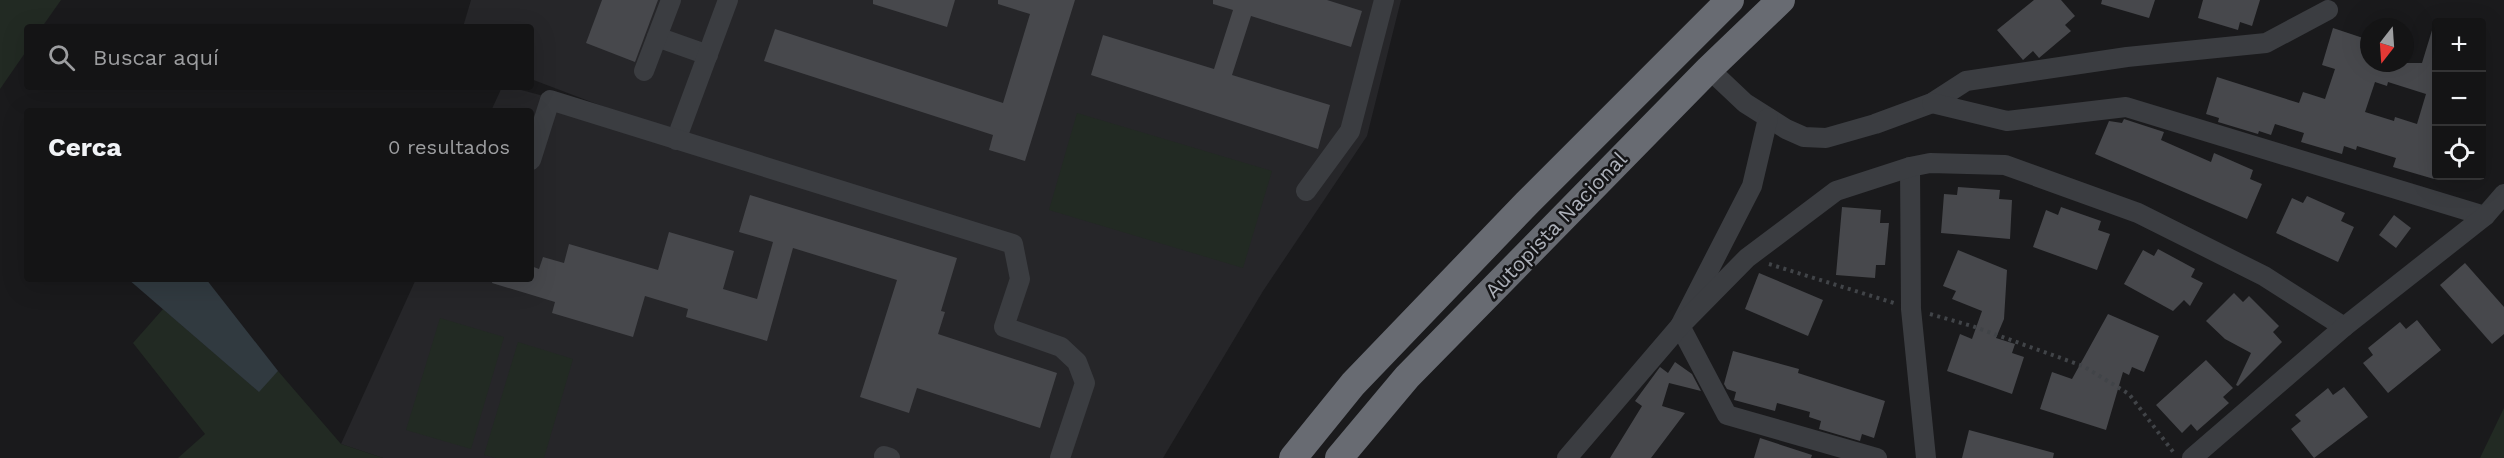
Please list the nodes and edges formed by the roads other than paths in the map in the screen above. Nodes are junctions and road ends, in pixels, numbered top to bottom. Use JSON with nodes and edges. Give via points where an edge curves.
{"nodes":[{"id":1,"x":670,"y":0,"type":"edge"},
{"id":2,"x":728,"y":0,"type":"edge"},
{"id":3,"x":1384,"y":0,"type":"edge"},
{"id":4,"x":1730,"y":0,"type":"edge"},
{"id":5,"x":1780,"y":0,"type":"edge"},
{"id":6,"x":2328,"y":10,"type":"dead end"},
{"id":7,"x":657,"y":37,"type":"junction"},
{"id":8,"x":708,"y":56,"type":"junction"},
{"id":9,"x":1709,"y":69,"type":"junction"},
{"id":10,"x":644,"y":71,"type":"dead end"},
{"id":11,"x":1932,"y":103,"type":"junction"},
{"id":12,"x":1768,"y":118,"type":"junction"},
{"id":13,"x":676,"y":140,"type":"junction"},
{"id":14,"x":534,"y":151,"type":"edge"},
{"id":15,"x":1910,"y":166,"type":"junction"},
{"id":16,"x":1306,"y":191,"type":"dead end"},
{"id":17,"x":2504,"y":194,"type":"edge"},
{"id":18,"x":2485,"y":216,"type":"junction"},
{"id":19,"x":1680,"y":326,"type":"junction"},
{"id":20,"x":2344,"y":327,"type":"junction"},
{"id":21,"x":1060,"y":458,"type":"edge"},
{"id":22,"x":1293,"y":458,"type":"edge"},
{"id":23,"x":1339,"y":458,"type":"edge"},
{"id":24,"x":1567,"y":458,"type":"edge"},
{"id":25,"x":1877,"y":458,"type":"edge"},
{"id":26,"x":1926,"y":458,"type":"edge"},
{"id":27,"x":2192,"y":458,"type":"edge"}],
"edges":[{"from":1,"to":7,"type":"street"},
{"from":2,"to":8,"type":"street"},
{"from":3,"to":16,"type":"street","via":[[1350,131]]},
{"from":4,"to":22,"type":"highway","name":"Autopista Nacional","via":[[1353,384]]},
{"from":5,"to":9,"type":"highway","name":"Autopista Nacional"},
{"from":6,"to":11,"type":"street","via":[[2266,43],[2127,57],[1966,81]]},
{"from":7,"to":8,"type":"street"},
{"from":7,"to":10,"type":"street"},
{"from":8,"to":13,"type":"street"},
{"from":9,"to":12,"type":"street","via":[[1745,103]]},
{"from":9,"to":23,"type":"highway","name":"Autopista Nacional","via":[[1407,377]]},
{"from":11,"to":12,"type":"street","via":[[1826,138],[1804,137]]},
{"from":11,"to":18,"type":"street","via":[[2007,121],[2126,107]]},
{"from":12,"to":19,"type":"street","via":[[1752,186]]},
{"from":13,"to":14,"type":"street","via":[[550,100]]},
{"from":13,"to":21,"type":"street","via":[[1013,244],[1020,279],[1004,327],[1061,347],[1077,362],[1085,383]]},
{"from":15,"to":19,"type":"street","via":[[1836,191],[1747,258]]},
{"from":15,"to":20,"type":"street","via":[[2005,165],[2138,213],[2264,276]]},
{"from":15,"to":26,"type":"street","via":[[1911,309]]},
{"from":17,"to":18,"type":"street"},
{"from":18,"to":20,"type":"street"},
{"from":19,"to":24,"type":"street"},
{"from":19,"to":25,"type":"street","via":[[1727,415]]},
{"from":20,"to":27,"type":"street"}]}
